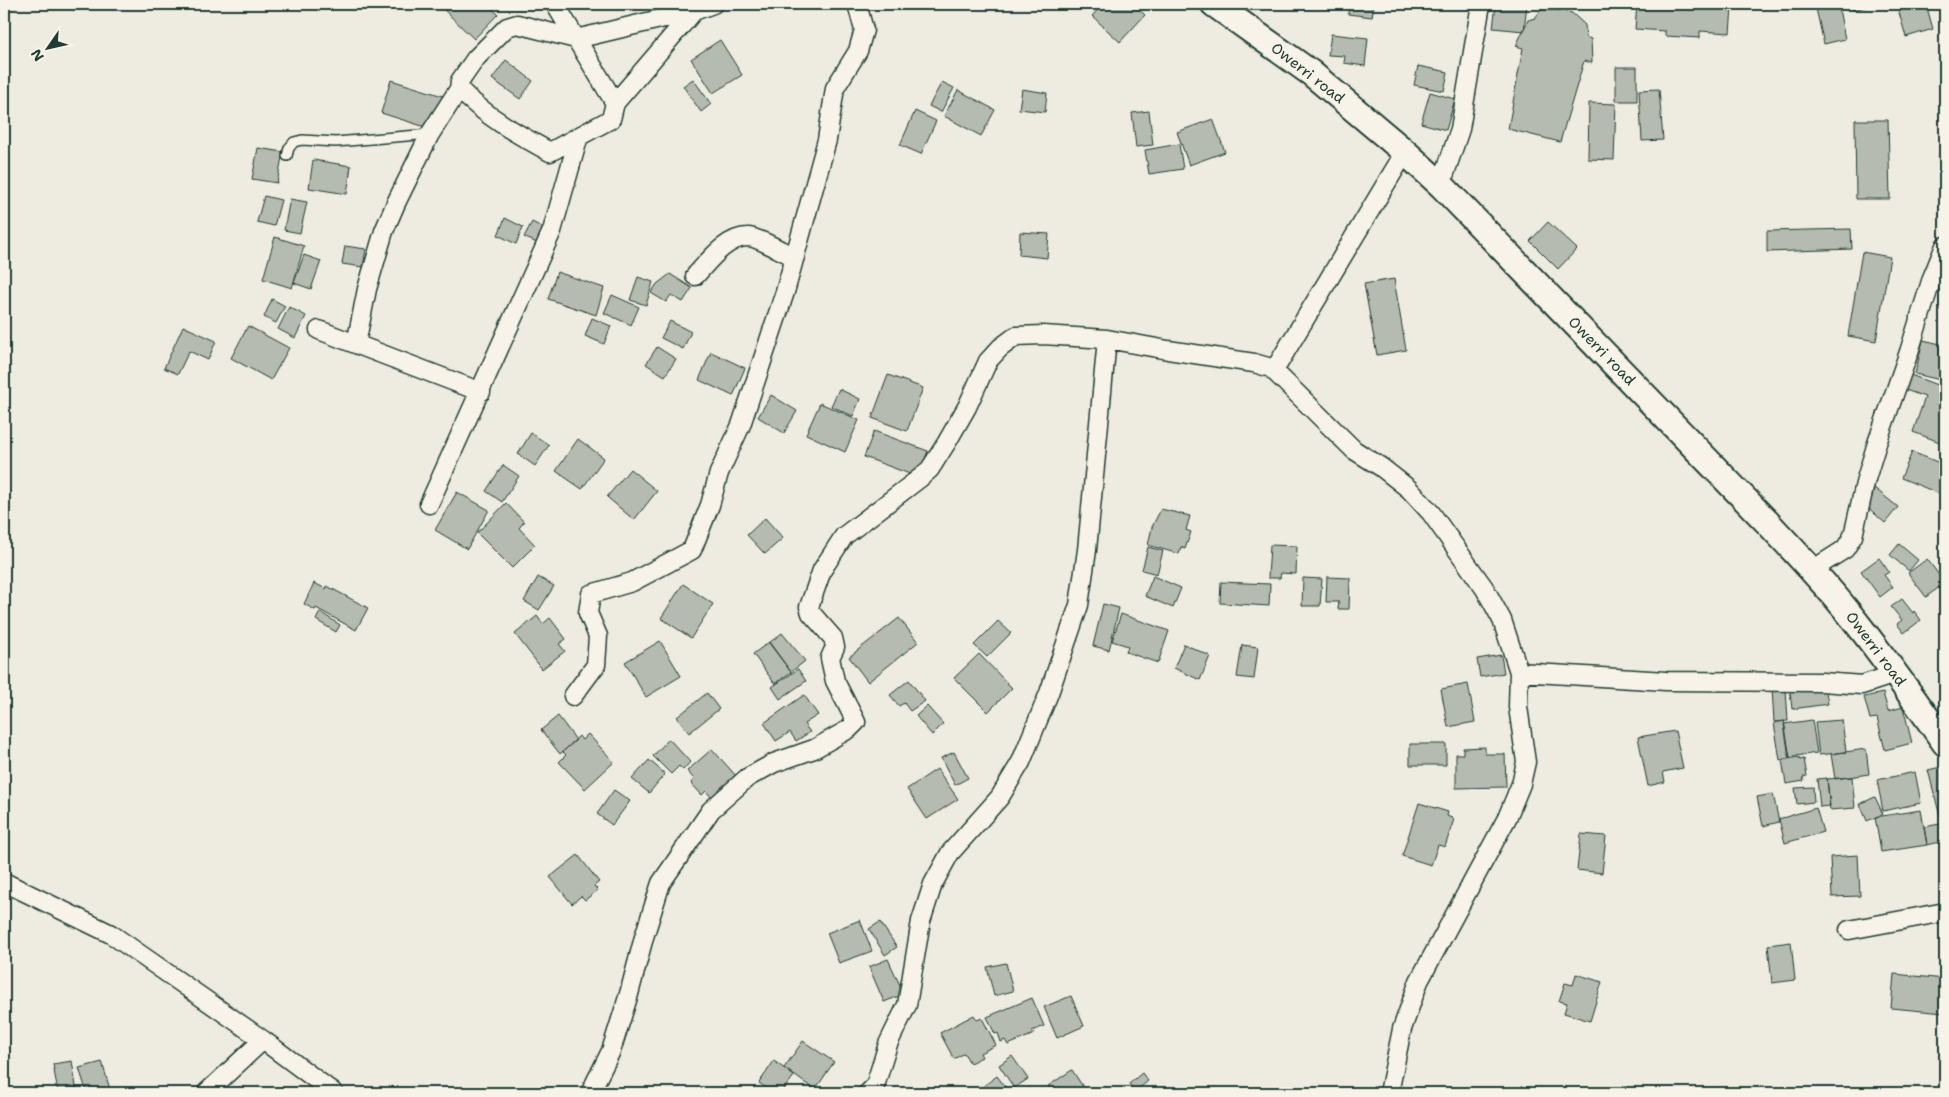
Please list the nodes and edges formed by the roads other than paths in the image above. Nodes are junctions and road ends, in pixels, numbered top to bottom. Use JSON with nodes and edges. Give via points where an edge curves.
{"nodes":[{"id":1,"x":556,"y":4,"type":"edge"},
{"id":2,"x":713,"y":4,"type":"edge"},
{"id":3,"x":857,"y":4,"type":"edge"},
{"id":4,"x":1214,"y":4,"type":"edge"},
{"id":5,"x":1481,"y":4,"type":"edge"},
{"id":6,"x":694,"y":11,"type":"junction"},
{"id":7,"x":576,"y":39,"type":"junction"},
{"id":8,"x":459,"y":89,"type":"junction"},
{"id":9,"x":615,"y":103,"type":"junction"},
{"id":10,"x":430,"y":134,"type":"junction"},
{"id":11,"x":579,"y":136,"type":"junction"},
{"id":12,"x":1405,"y":152,"type":"junction"},
{"id":13,"x":287,"y":156,"type":"dead end"},
{"id":14,"x":1441,"y":184,"type":"junction"},
{"id":15,"x":1943,"y":256,"type":"edge"},
{"id":16,"x":795,"y":257,"type":"junction"},
{"id":17,"x":695,"y":276,"type":"dead end"},
{"id":18,"x":318,"y":330,"type":"dead end"},
{"id":19,"x":1108,"y":338,"type":"junction"},
{"id":20,"x":356,"y":344,"type":"junction"},
{"id":21,"x":1271,"y":368,"type":"junction"},
{"id":22,"x":481,"y":392,"type":"junction"},
{"id":23,"x":429,"y":504,"type":"dead end"},
{"id":24,"x":1812,"y":570,"type":"junction"},
{"id":25,"x":1519,"y":672,"type":"junction"},
{"id":26,"x":1895,"y":674,"type":"junction"},
{"id":27,"x":573,"y":696,"type":"dead end"},
{"id":28,"x":1945,"y":743,"type":"edge"},
{"id":29,"x":4,"y":882,"type":"edge"},
{"id":30,"x":1945,"y":912,"type":"edge"},
{"id":31,"x":1849,"y":930,"type":"dead end"},
{"id":32,"x":263,"y":1040,"type":"junction"},
{"id":33,"x":206,"y":1093,"type":"edge"},
{"id":34,"x":334,"y":1093,"type":"edge"},
{"id":35,"x":590,"y":1093,"type":"edge"},
{"id":36,"x":868,"y":1093,"type":"edge"},
{"id":37,"x":1389,"y":1093,"type":"edge"}],
"edges":[{"from":1,"to":7,"type":"street"},
{"from":2,"to":6,"type":"street"},
{"from":3,"to":16,"type":"street","via":[[864,30],[858,51],[835,88],[827,140]]},
{"from":4,"to":12,"type":"main road","name":"Owerri road","via":[[1311,73]]},
{"from":5,"to":14,"type":"street","via":[[1460,129]]},
{"from":6,"to":7,"type":"street"},
{"from":6,"to":9,"type":"street"},
{"from":7,"to":8,"type":"street","via":[[517,24],[507,27],[476,58],[460,81]]},
{"from":7,"to":9,"type":"street"},
{"from":8,"to":10,"type":"street"},
{"from":8,"to":11,"type":"street","via":[[481,109],[550,152]]},
{"from":9,"to":11,"type":"street","via":[[611,119]]},
{"from":10,"to":13,"type":"lane","via":[[336,142],[302,140],[294,142]]},
{"from":10,"to":20,"type":"street","via":[[384,230]]},
{"from":11,"to":22,"type":"street","via":[[552,230]]},
{"from":12,"to":14,"type":"main road","name":"Owerri road"},
{"from":12,"to":21,"type":"street","via":[[1278,364]]},
{"from":14,"to":24,"type":"main road","name":"Owerri road"},
{"from":15,"to":24,"type":"street","via":[[1932,278],[1877,443],[1853,536],[1845,548]]},
{"from":16,"to":17,"type":"street","via":[[749,237],[724,247]]},
{"from":16,"to":27,"type":"street","via":[[741,425],[692,550],[632,582],[591,594],[588,613],[598,636],[596,666]]},
{"from":18,"to":20,"type":"street"},
{"from":19,"to":21,"type":"street"},
{"from":19,"to":35,"type":"street","via":[[1016,336],[1000,348],[988,361],[967,407],[930,469],[844,536],[822,570],[808,607],[833,638],[835,647],[830,658],[835,680],[856,722],[849,730],[814,749],[774,763],[747,778],[710,810],[661,883],[611,1051]]},
{"from":19,"to":36,"type":"street","via":[[1079,605],[1021,762],[1000,796],[950,853],[933,884],[921,921],[907,1004],[888,1044],[875,1086]]},
{"from":20,"to":22,"type":"street"},
{"from":21,"to":25,"type":"street","via":[[1354,450],[1409,489],[1431,513],[1485,589],[1502,620]]},
{"from":22,"to":23,"type":"street"},
{"from":24,"to":26,"type":"main road","name":"Owerri road"},
{"from":25,"to":26,"type":"street","via":[[1666,681],[1862,685]]},
{"from":25,"to":37,"type":"street","via":[[1518,707],[1526,762],[1521,784],[1418,981],[1402,1028]]},
{"from":26,"to":28,"type":"main road","name":"Owerri road"},
{"from":29,"to":32,"type":"street","via":[[111,934]]},
{"from":30,"to":31,"type":"street"},
{"from":32,"to":33,"type":"street"},
{"from":32,"to":34,"type":"street"}]}
